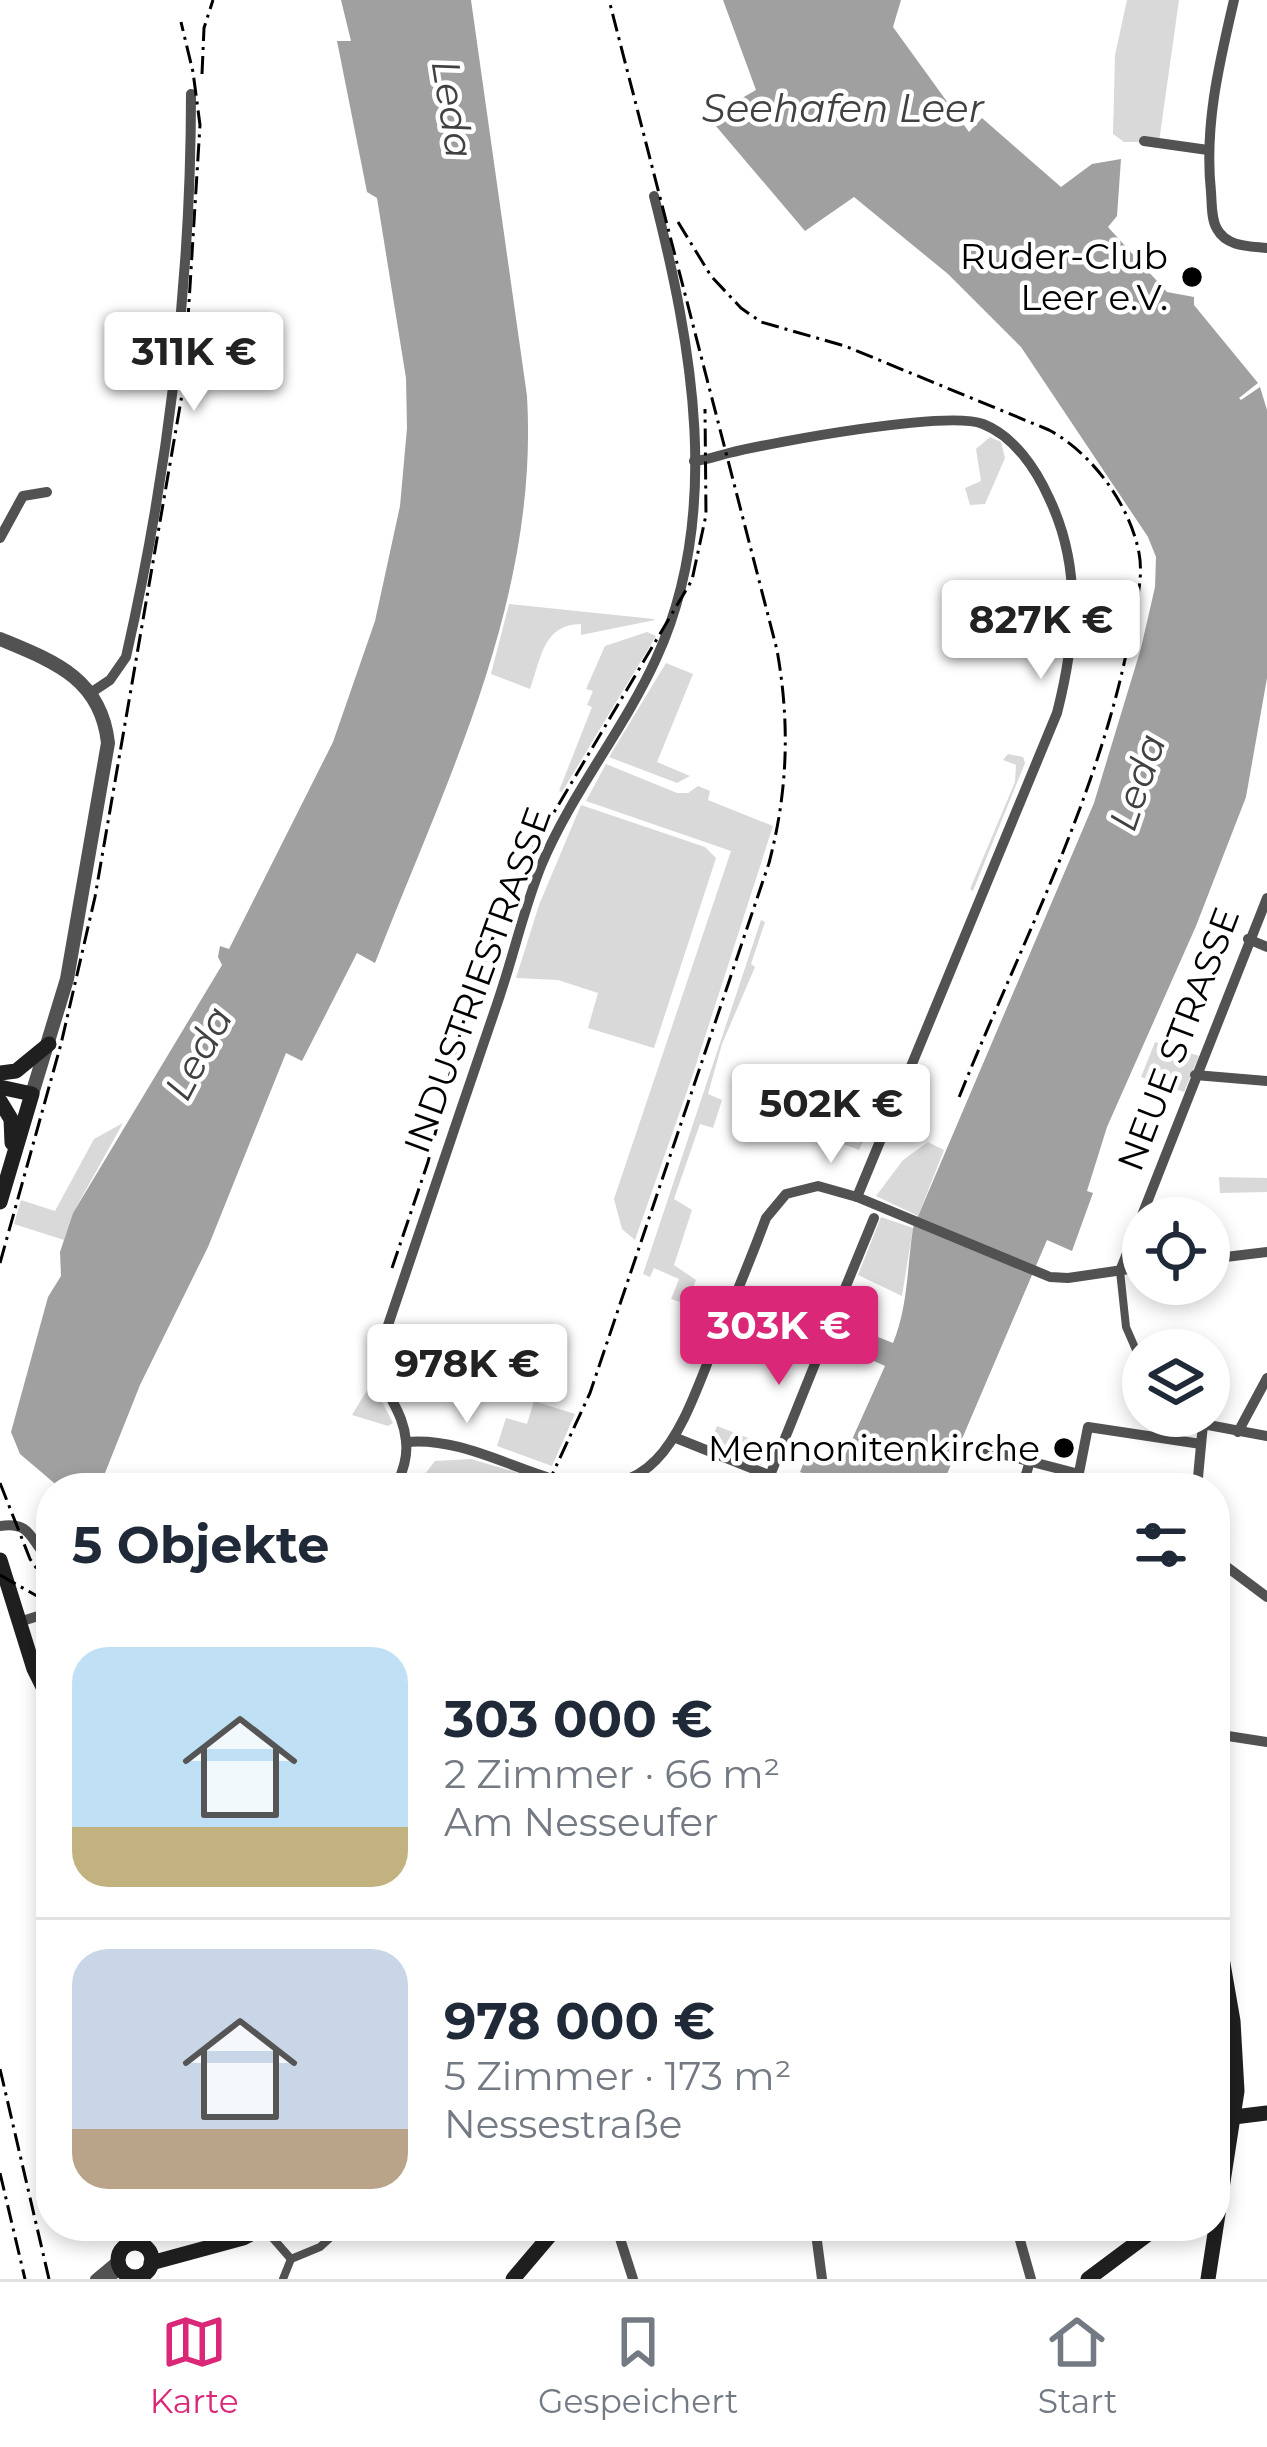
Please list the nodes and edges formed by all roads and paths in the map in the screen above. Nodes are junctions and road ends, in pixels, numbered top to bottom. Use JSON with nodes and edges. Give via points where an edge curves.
{"nodes":[{"id":1,"x":1234,"y":0,"type":"edge"},
{"id":2,"x":191,"y":94,"type":"dead end"},
{"id":3,"x":1144,"y":141,"type":"dead end"},
{"id":4,"x":1208,"y":150,"type":"junction"},
{"id":5,"x":654,"y":196,"type":"dead end"},
{"id":6,"x":1267,"y":248,"type":"edge"},
{"id":7,"x":694,"y":461,"type":"junction"},
{"id":8,"x":47,"y":492,"type":"dead end"},
{"id":9,"x":0,"y":538,"type":"edge"},
{"id":10,"x":0,"y":639,"type":"edge"},
{"id":11,"x":92,"y":692,"type":"junction"},
{"id":12,"x":1267,"y":898,"type":"edge"},
{"id":13,"x":1248,"y":939,"type":"junction"},
{"id":14,"x":1267,"y":947,"type":"edge"},
{"id":15,"x":49,"y":1044,"type":"junction"},
{"id":16,"x":0,"y":1073,"type":"edge"},
{"id":17,"x":1195,"y":1075,"type":"junction"},
{"id":18,"x":1267,"y":1081,"type":"edge"},
{"id":19,"x":0,"y":1088,"type":"edge"},
{"id":20,"x":32,"y":1094,"type":"junction"},
{"id":21,"x":0,"y":1101,"type":"edge"},
{"id":22,"x":11,"y":1158,"type":"junction"},
{"id":23,"x":856,"y":1197,"type":"junction"},
{"id":24,"x":0,"y":1202,"type":"edge"},
{"id":25,"x":874,"y":1218,"type":"dead end"},
{"id":26,"x":1267,"y":1252,"type":"edge"},
{"id":27,"x":1230,"y":1256,"type":"edge"},
{"id":28,"x":1120,"y":1270,"type":"junction"},
{"id":29,"x":839,"y":1303,"type":"dead end"},
{"id":30,"x":833,"y":1319,"type":"dead end"},
{"id":31,"x":1127,"y":1329,"type":"edge"},
{"id":32,"x":1267,"y":1378,"type":"edge"},
{"id":33,"x":1230,"y":1430,"type":"edge"},
{"id":34,"x":1238,"y":1432,"type":"junction"},
{"id":35,"x":1267,"y":1436,"type":"edge"},
{"id":36,"x":1200,"y":1437,"type":"edge"},
{"id":37,"x":676,"y":1438,"type":"junction"},
{"id":38,"x":406,"y":1442,"type":"junction"},
{"id":39,"x":1201,"y":1444,"type":"junction"},
{"id":40,"x":978,"y":1448,"type":"dead end"},
{"id":41,"x":1030,"y":1461,"type":"junction"},
{"id":42,"x":402,"y":1473,"type":"edge"},
{"id":43,"x":539,"y":1473,"type":"edge"},
{"id":44,"x":640,"y":1473,"type":"edge"},
{"id":45,"x":749,"y":1473,"type":"edge"},
{"id":46,"x":772,"y":1473,"type":"edge"},
{"id":47,"x":1026,"y":1473,"type":"edge"},
{"id":48,"x":1075,"y":1473,"type":"edge"},
{"id":49,"x":1079,"y":1473,"type":"edge"},
{"id":50,"x":1198,"y":1473,"type":"edge"},
{"id":51,"x":0,"y":1526,"type":"edge"},
{"id":52,"x":36,"y":1541,"type":"edge"},
{"id":53,"x":0,"y":1560,"type":"edge"},
{"id":54,"x":1230,"y":1567,"type":"edge"},
{"id":55,"x":1267,"y":1597,"type":"edge"},
{"id":56,"x":36,"y":1617,"type":"edge"},
{"id":57,"x":19,"y":1622,"type":"junction"},
{"id":58,"x":36,"y":1673,"type":"edge"},
{"id":59,"x":1230,"y":1737,"type":"edge"},
{"id":60,"x":1267,"y":1742,"type":"edge"},
{"id":61,"x":1230,"y":2010,"type":"edge"},
{"id":62,"x":1267,"y":2113,"type":"edge"},
{"id":63,"x":1234,"y":2116,"type":"junction"},
{"id":64,"x":1230,"y":2134,"type":"edge"},
{"id":65,"x":128,"y":2241,"type":"edge"},
{"id":66,"x":233,"y":2241,"type":"edge"},
{"id":67,"x":277,"y":2241,"type":"edge"},
{"id":68,"x":327,"y":2241,"type":"edge"},
{"id":69,"x":545,"y":2241,"type":"edge"},
{"id":70,"x":621,"y":2241,"type":"edge"},
{"id":71,"x":817,"y":2241,"type":"edge"},
{"id":72,"x":1020,"y":2241,"type":"edge"},
{"id":73,"x":1139,"y":2241,"type":"edge"},
{"id":74,"x":1212,"y":2241,"type":"edge"},
{"id":75,"x":129,"y":2244,"type":"junction"},
{"id":76,"x":291,"y":2259,"type":"junction"},
{"id":77,"x":146,"y":2267,"type":"edge"},
{"id":78,"x":112,"y":2272,"type":"edge"},
{"id":79,"x":95,"y":2279,"type":"edge"},
{"id":80,"x":287,"y":2279,"type":"edge"},
{"id":81,"x":513,"y":2279,"type":"edge"},
{"id":82,"x":633,"y":2279,"type":"edge"},
{"id":83,"x":822,"y":2279,"type":"edge"},
{"id":84,"x":1031,"y":2279,"type":"edge"},
{"id":85,"x":1088,"y":2279,"type":"edge"},
{"id":86,"x":1208,"y":2279,"type":"edge"}],
"edges":[{"from":1,"to":4,"type":"street"},
{"from":2,"to":11,"type":"street","via":[[181,338],[165,449],[126,657]]},
{"from":3,"to":4,"type":"street"},
{"from":4,"to":6,"type":"street","via":[[1217,229],[1236,244]]},
{"from":5,"to":7,"type":"street","name":"INDUSTRIESTRASSE","via":[[687,337]]},
{"from":7,"to":23,"type":"street","via":[[962,418],[1014,445],[1040,478],[1071,555],[1067,673],[1057,712]]},
{"from":7,"to":38,"type":"street","name":"INDUSTRIESTRASSE","via":[[691,540],[672,620],[541,867],[383,1340],[381,1377]]},
{"from":8,"to":9,"type":"street","via":[[22,496]]},
{"from":10,"to":11,"type":"street","via":[[51,659]]},
{"from":11,"to":15,"type":"street","via":[[106,726],[107,759]]},
{"from":12,"to":13,"type":"street","name":"NEUE STRASSE"},
{"from":13,"to":14,"type":"street"},
{"from":13,"to":17,"type":"street","name":"NEUE STRASSE"},
{"from":15,"to":16,"type":"main road"},
{"from":15,"to":20,"type":"street"},
{"from":17,"to":18,"type":"street"},
{"from":17,"to":28,"type":"street","name":"NEUE STRASSE"},
{"from":19,"to":20,"type":"main road"},
{"from":20,"to":22,"type":"main road"},
{"from":21,"to":22,"type":"main road","via":[[11,1119]]},
{"from":22,"to":24,"type":"main road"},
{"from":23,"to":28,"type":"street","via":[[1058,1278]]},
{"from":23,"to":37,"type":"street","via":[[813,1186],[773,1206]]},
{"from":25,"to":29,"type":"street"},
{"from":26,"to":27,"type":"street"},
{"from":28,"to":31,"type":"street"},
{"from":30,"to":46,"type":"street"},
{"from":32,"to":34,"type":"street"},
{"from":33,"to":34,"type":"street"},
{"from":34,"to":35,"type":"street"},
{"from":36,"to":39,"type":"street"},
{"from":37,"to":44,"type":"street"},
{"from":37,"to":45,"type":"street"},
{"from":38,"to":42,"type":"street"},
{"from":38,"to":43,"type":"street","via":[[447,1444]]},
{"from":39,"to":49,"type":"street","via":[[1088,1427]]},
{"from":39,"to":50,"type":"street"},
{"from":40,"to":41,"type":"street"},
{"from":41,"to":47,"type":"street"},
{"from":41,"to":48,"type":"street"},
{"from":51,"to":52,"type":"street","via":[[26,1528]]},
{"from":53,"to":57,"type":"main road"},
{"from":54,"to":55,"type":"street"},
{"from":56,"to":57,"type":"street"},
{"from":57,"to":58,"type":"main road"},
{"from":59,"to":60,"type":"street"},
{"from":61,"to":63,"type":"main road"},
{"from":62,"to":63,"type":"main road"},
{"from":63,"to":64,"type":"main road"},
{"from":65,"to":75,"type":"street"},
{"from":66,"to":77,"type":"main road"},
{"from":67,"to":76,"type":"street"},
{"from":68,"to":76,"type":"street"},
{"from":69,"to":81,"type":"main road"},
{"from":70,"to":82,"type":"street"},
{"from":71,"to":83,"type":"street"},
{"from":72,"to":84,"type":"street"},
{"from":73,"to":85,"type":"main road"},
{"from":74,"to":86,"type":"main road"},
{"from":75,"to":77,"type":"main road","via":[[139,2244]]},
{"from":75,"to":77,"type":"main road","via":[[119,2264],[128,2275]]},
{"from":76,"to":80,"type":"street"},
{"from":78,"to":79,"type":"street"}]}
